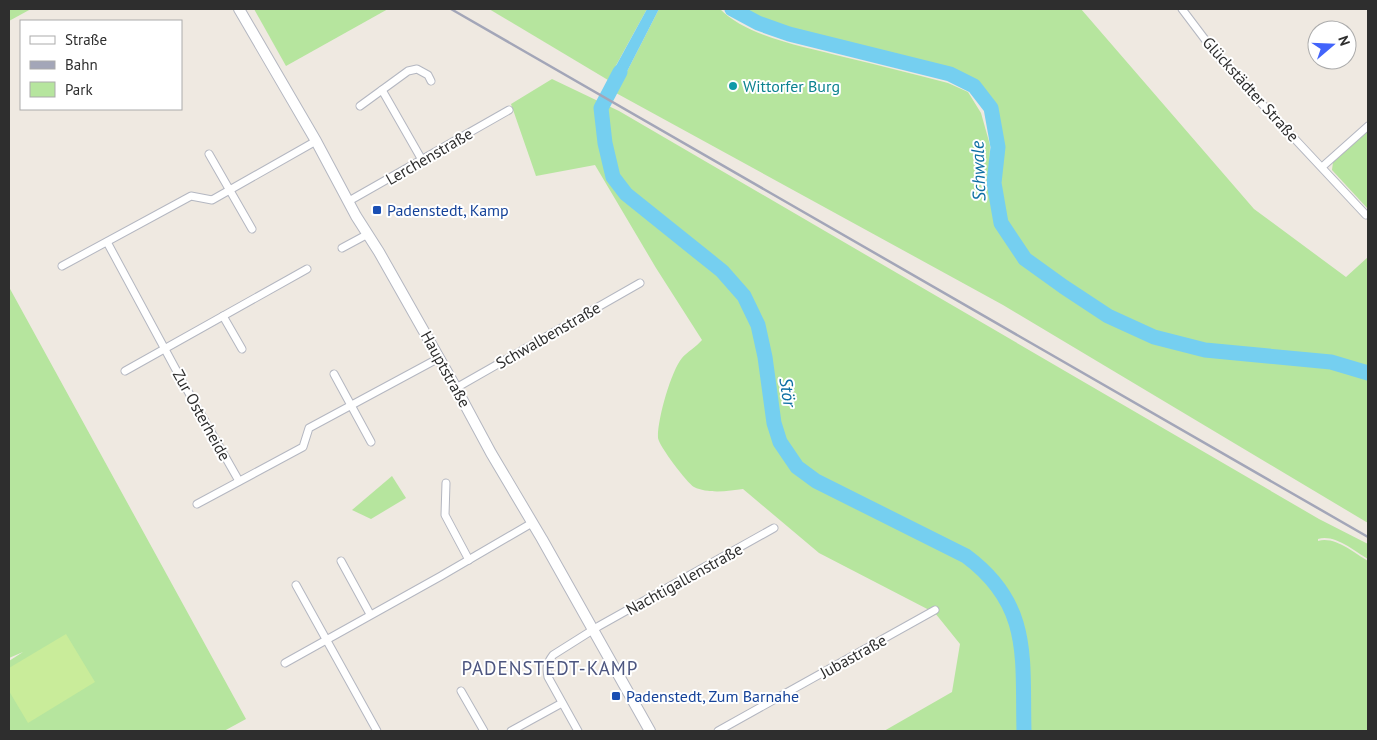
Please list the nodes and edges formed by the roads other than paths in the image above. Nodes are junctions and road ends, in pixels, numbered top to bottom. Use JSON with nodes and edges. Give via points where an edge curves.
{"nodes":[{"id":1,"x":239,"y":9,"type":"edge"},
{"id":2,"x":1182,"y":9,"type":"edge"},
{"id":3,"x":431,"y":81,"type":"dead end"},
{"id":4,"x":382,"y":90,"type":"junction"},
{"id":5,"x":360,"y":106,"type":"dead end"},
{"id":6,"x":508,"y":110,"type":"dead end"},
{"id":7,"x":1368,"y":126,"type":"edge"},
{"id":8,"x":316,"y":141,"type":"junction"},
{"id":9,"x":209,"y":154,"type":"dead end"},
{"id":10,"x":422,"y":160,"type":"junction"},
{"id":11,"x":1322,"y":167,"type":"junction"},
{"id":12,"x":229,"y":190,"type":"junction"},
{"id":13,"x":348,"y":201,"type":"junction"},
{"id":14,"x":1366,"y":215,"type":"dead end"},
{"id":15,"x":252,"y":229,"type":"dead end"},
{"id":16,"x":368,"y":234,"type":"junction"},
{"id":17,"x":107,"y":242,"type":"junction"},
{"id":18,"x":342,"y":248,"type":"dead end"},
{"id":19,"x":62,"y":266,"type":"dead end"},
{"id":20,"x":306,"y":269,"type":"dead end"},
{"id":21,"x":640,"y":283,"type":"dead end"},
{"id":22,"x":223,"y":316,"type":"junction"},
{"id":23,"x":165,"y":349,"type":"junction"},
{"id":24,"x":242,"y":349,"type":"dead end"},
{"id":25,"x":439,"y":358,"type":"junction"},
{"id":26,"x":125,"y":371,"type":"dead end"},
{"id":27,"x":334,"y":374,"type":"dead end"},
{"id":28,"x":456,"y":388,"type":"junction"},
{"id":29,"x":350,"y":405,"type":"junction"},
{"id":30,"x":371,"y":442,"type":"dead end"},
{"id":31,"x":239,"y":482,"type":"junction"},
{"id":32,"x":446,"y":483,"type":"dead end"},
{"id":33,"x":197,"y":504,"type":"dead end"},
{"id":34,"x":532,"y":523,"type":"junction"},
{"id":35,"x":774,"y":528,"type":"dead end"},
{"id":36,"x":469,"y":560,"type":"junction"},
{"id":37,"x":341,"y":561,"type":"dead end"},
{"id":38,"x":296,"y":585,"type":"dead end"},
{"id":39,"x":935,"y":610,"type":"dead end"},
{"id":40,"x":370,"y":614,"type":"junction"},
{"id":41,"x":593,"y":630,"type":"junction"},
{"id":42,"x":326,"y":639,"type":"junction"},
{"id":43,"x":285,"y":663,"type":"dead end"},
{"id":44,"x":461,"y":691,"type":"dead end"},
{"id":45,"x":562,"y":703,"type":"junction"},
{"id":46,"x":377,"y":731,"type":"edge"},
{"id":47,"x":484,"y":731,"type":"edge"},
{"id":48,"x":510,"y":731,"type":"edge"},
{"id":49,"x":578,"y":731,"type":"edge"},
{"id":50,"x":650,"y":731,"type":"edge"},
{"id":51,"x":718,"y":731,"type":"edge"}],
"edges":[{"from":1,"to":8,"type":"street","name":"Hauptstraße"},
{"from":2,"to":11,"type":"street","name":"Glückstädter Straße","via":[[1219,58]]},
{"from":3,"to":4,"type":"street","via":[[428,75],[417,69],[408,71]]},
{"from":4,"to":5,"type":"street"},
{"from":4,"to":10,"type":"street"},
{"from":6,"to":10,"type":"street","name":"Lerchenstraße"},
{"from":7,"to":11,"type":"street"},
{"from":8,"to":12,"type":"street"},
{"from":8,"to":13,"type":"street","name":"Hauptstraße"},
{"from":9,"to":12,"type":"street"},
{"from":10,"to":13,"type":"street","name":"Lerchenstraße"},
{"from":11,"to":14,"type":"street","name":"Glückstädter Straße"},
{"from":12,"to":15,"type":"street"},
{"from":12,"to":17,"type":"street","via":[[212,200],[191,196]]},
{"from":13,"to":16,"type":"street","name":"Hauptstraße"},
{"from":16,"to":18,"type":"street"},
{"from":16,"to":25,"type":"street","name":"Hauptstraße"},
{"from":17,"to":19,"type":"street"},
{"from":17,"to":23,"type":"street","name":"Zur Osterheide"},
{"from":20,"to":22,"type":"street"},
{"from":21,"to":28,"type":"street","name":"Schwalbenstraße"},
{"from":22,"to":23,"type":"street"},
{"from":22,"to":24,"type":"street"},
{"from":23,"to":26,"type":"street"},
{"from":23,"to":31,"type":"street","name":"Zur Osterheide"},
{"from":25,"to":28,"type":"street","name":"Hauptstraße"},
{"from":25,"to":29,"type":"street"},
{"from":27,"to":29,"type":"street"},
{"from":28,"to":34,"type":"street","name":"Hauptstraße"},
{"from":29,"to":30,"type":"street"},
{"from":29,"to":31,"type":"street","via":[[309,428],[303,447]]},
{"from":31,"to":33,"type":"street"},
{"from":32,"to":36,"type":"street","via":[[445,516]]},
{"from":34,"to":36,"type":"street"},
{"from":34,"to":41,"type":"street","name":"Hauptstraße"},
{"from":35,"to":41,"type":"street","name":"Nachtigallenstraße"},
{"from":36,"to":40,"type":"street"},
{"from":37,"to":40,"type":"street"},
{"from":38,"to":42,"type":"street"},
{"from":39,"to":51,"type":"street","name":"Jubastraße"},
{"from":40,"to":42,"type":"street"},
{"from":41,"to":45,"type":"street","name":"Nachtigallenstraße","via":[[553,655],[548,662],[548,677]]},
{"from":41,"to":50,"type":"street","name":"Hauptstraße"},
{"from":42,"to":43,"type":"street"},
{"from":42,"to":46,"type":"street"},
{"from":44,"to":47,"type":"street"},
{"from":45,"to":48,"type":"street"},
{"from":45,"to":49,"type":"street"}]}
